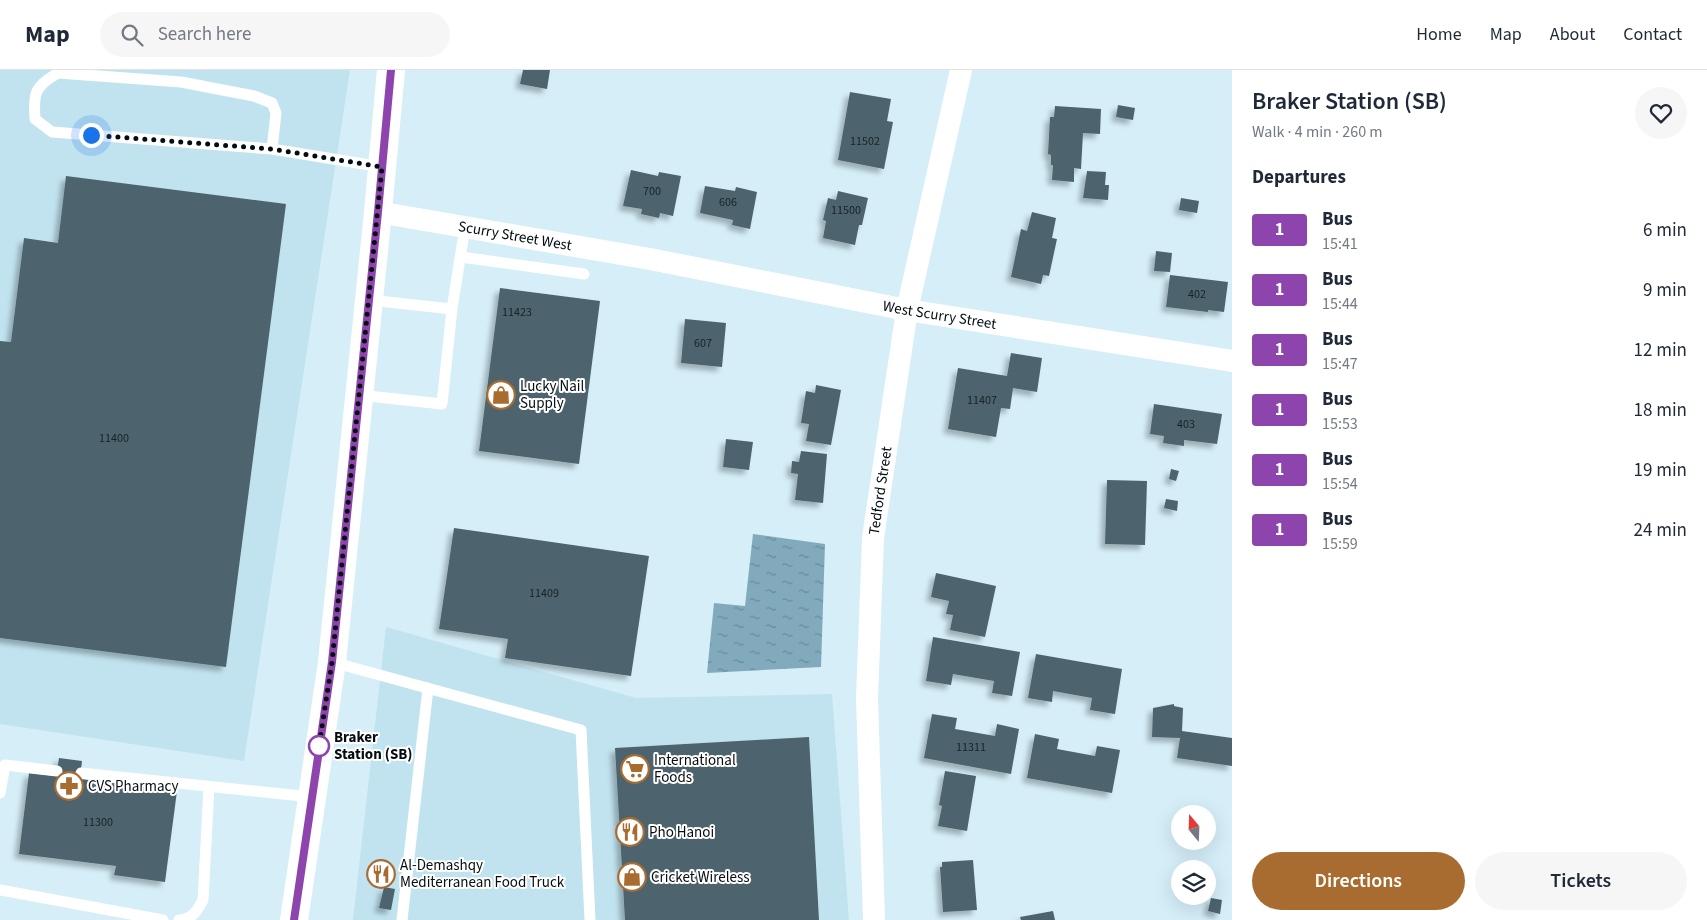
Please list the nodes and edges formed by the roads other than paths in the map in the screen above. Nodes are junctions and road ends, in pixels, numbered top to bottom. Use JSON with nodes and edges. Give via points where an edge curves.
{"nodes":[{"id":1,"x":391,"y":70,"type":"edge"},
{"id":2,"x":961,"y":70,"type":"edge"},
{"id":3,"x":272,"y":149,"type":"junction"},
{"id":4,"x":382,"y":167,"type":"junction"},
{"id":5,"x":378,"y":212,"type":"junction"},
{"id":6,"x":465,"y":227,"type":"junction"},
{"id":7,"x":461,"y":257,"type":"junction"},
{"id":8,"x":650,"y":259,"type":"joint"},
{"id":9,"x":584,"y":274,"type":"dead end"},
{"id":10,"x":369,"y":300,"type":"junction"},
{"id":11,"x":452,"y":309,"type":"junction"},
{"id":12,"x":907,"y":310,"type":"junction"},
{"id":13,"x":1232,"y":361,"type":"edge"},
{"id":14,"x":359,"y":395,"type":"junction"},
{"id":15,"x":332,"y":662,"type":"junction"},
{"id":16,"x":428,"y":688,"type":"junction"},
{"id":17,"x":57,"y":771,"type":"dead end"},
{"id":18,"x":81,"y":773,"type":"dead end"},
{"id":19,"x":209,"y":787,"type":"junction"},
{"id":20,"x":0,"y":793,"type":"edge"},
{"id":21,"x":312,"y":797,"type":"junction"},
{"id":22,"x":0,"y":890,"type":"edge"},
{"id":23,"x":163,"y":920,"type":"edge"},
{"id":24,"x":180,"y":920,"type":"edge"},
{"id":25,"x":294,"y":920,"type":"edge"},
{"id":26,"x":402,"y":920,"type":"edge"},
{"id":27,"x":590,"y":920,"type":"edge"},
{"id":28,"x":874,"y":920,"type":"edge"}],
"edges":[{"from":1,"to":4,"type":"main road"},
{"from":2,"to":12,"type":"street","name":"Tedford Street"},
{"from":3,"to":3,"type":"lane","via":[[52,132],[34,119],[34,100],[42,82],[58,73],[181,82],[254,96],[272,103],[276,113]]},
{"from":3,"to":4,"type":"lane"},
{"from":4,"to":5,"type":"main road"},
{"from":5,"to":6,"type":"street","name":"Scurry Street West"},
{"from":5,"to":10,"type":"main road"},
{"from":6,"to":7,"type":"lane"},
{"from":6,"to":8,"type":"street","name":"Scurry Street West"},
{"from":7,"to":9,"type":"lane"},
{"from":7,"to":11,"type":"lane"},
{"from":8,"to":12,"type":"street","name":"West Scurry Street"},
{"from":10,"to":11,"type":"lane"},
{"from":10,"to":14,"type":"main road"},
{"from":11,"to":14,"type":"lane","via":[[442,404]]},
{"from":12,"to":13,"type":"street","name":"West Scurry Street"},
{"from":12,"to":28,"type":"street","name":"Tedford Street","via":[[874,538],[867,698]]},
{"from":14,"to":15,"type":"main road"},
{"from":15,"to":16,"type":"lane"},
{"from":15,"to":21,"type":"main road"},
{"from":16,"to":26,"type":"lane"},
{"from":16,"to":27,"type":"lane","via":[[582,730]]},
{"from":17,"to":20,"type":"lane","via":[[5,765]]},
{"from":18,"to":19,"type":"lane"},
{"from":19,"to":21,"type":"lane"},
{"from":19,"to":24,"type":"lane","via":[[203,900],[196,914]]},
{"from":21,"to":25,"type":"main road"},
{"from":22,"to":23,"type":"lane"}]}
